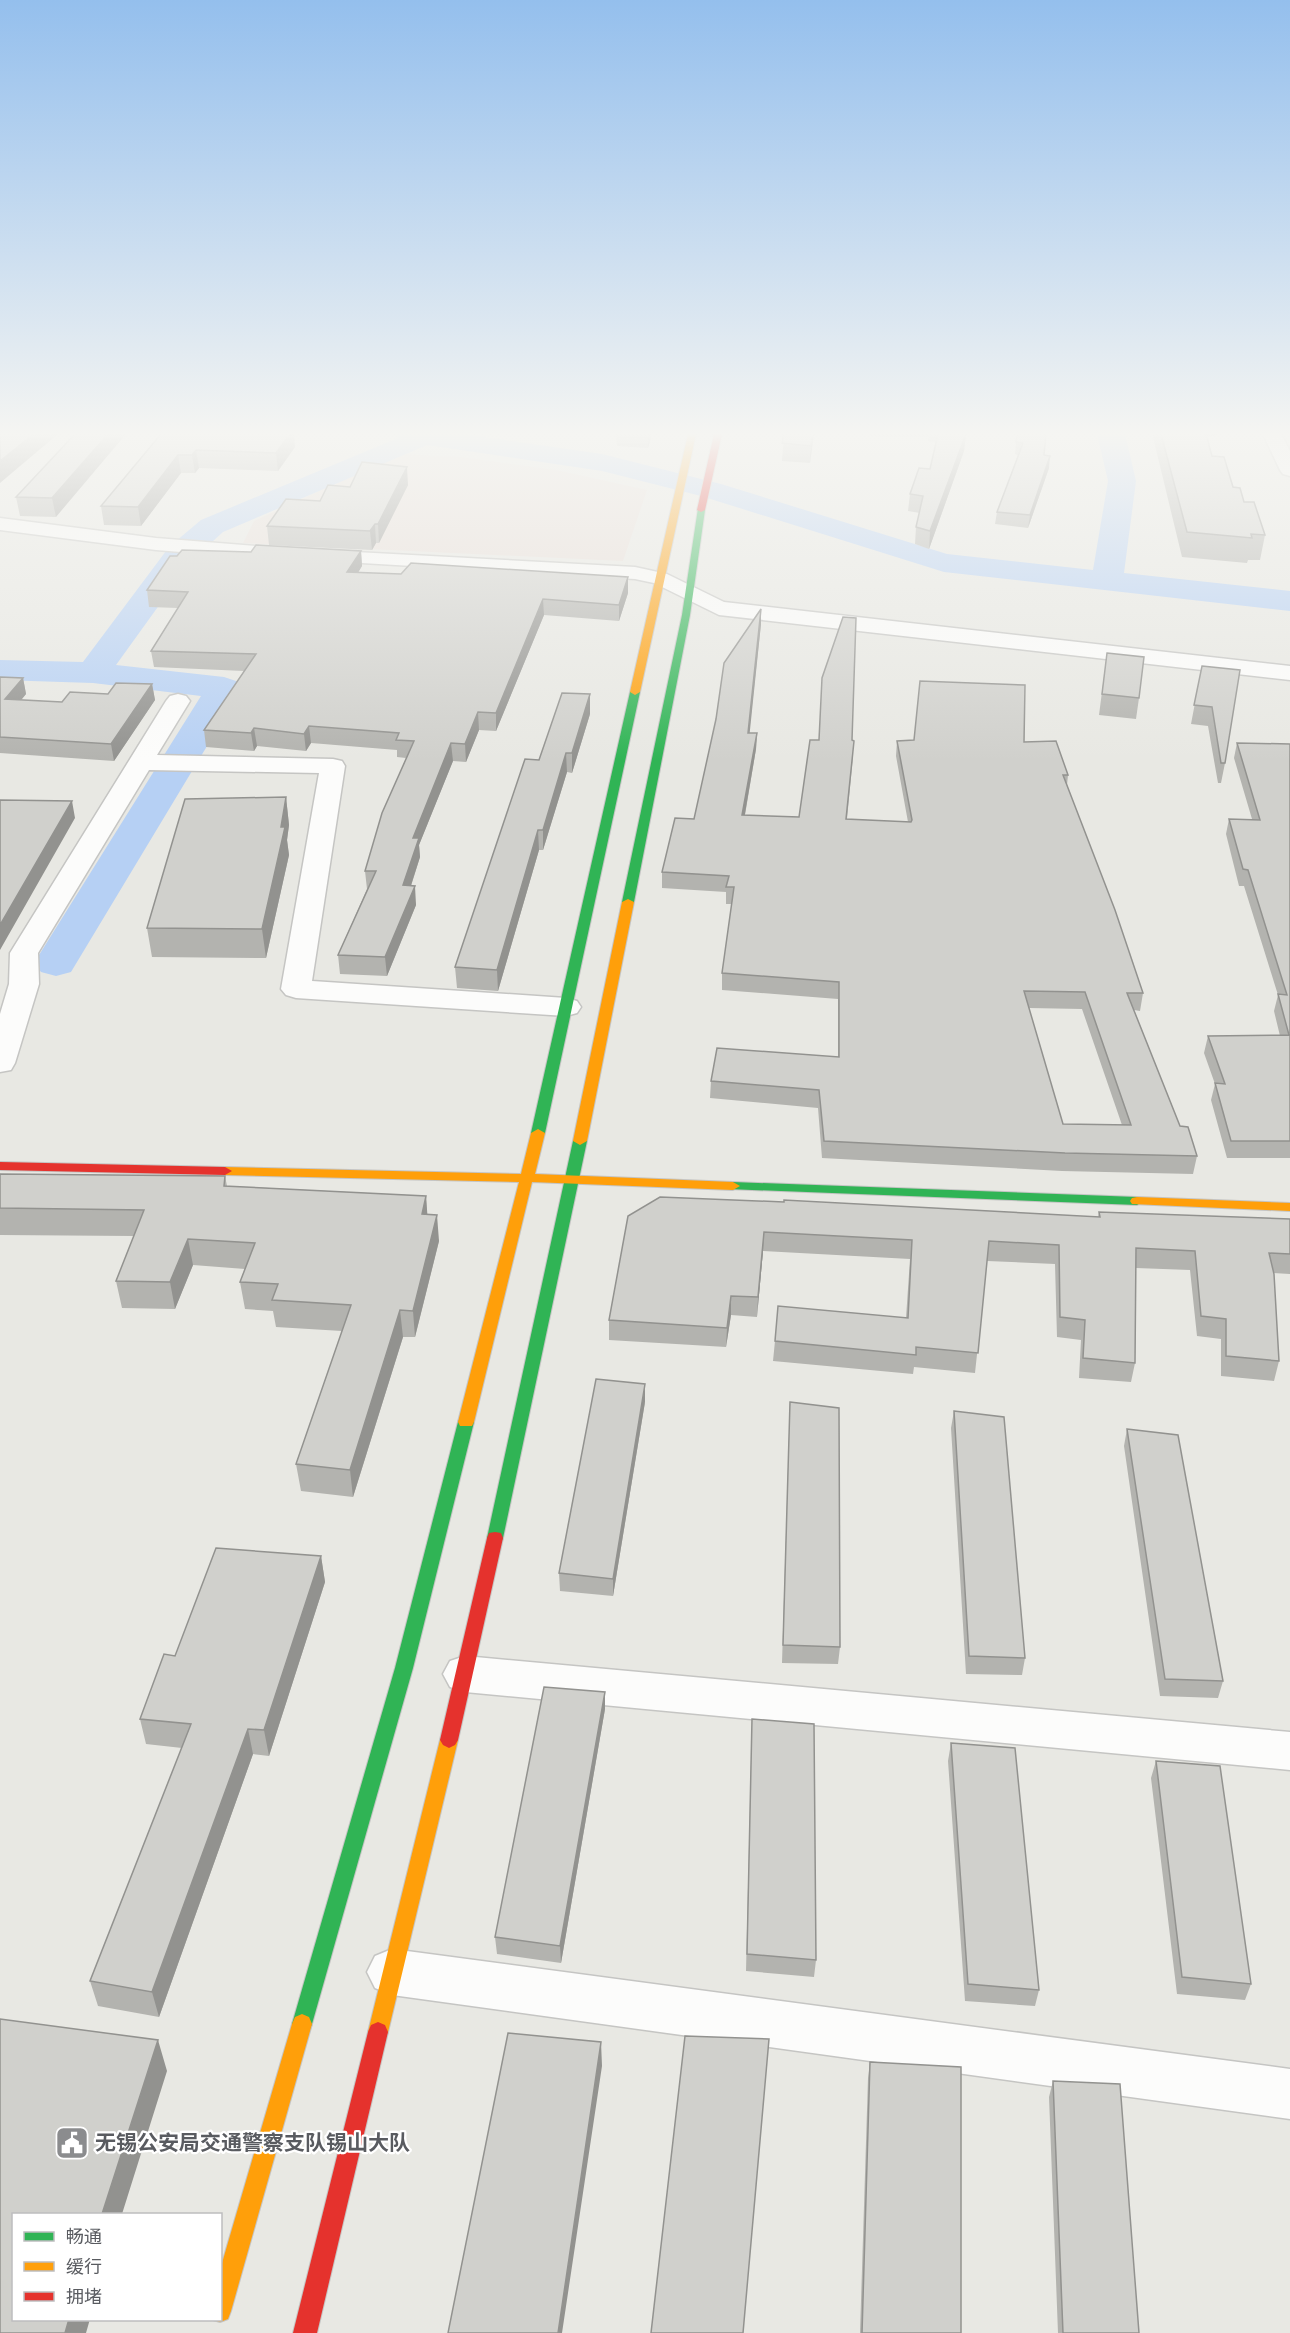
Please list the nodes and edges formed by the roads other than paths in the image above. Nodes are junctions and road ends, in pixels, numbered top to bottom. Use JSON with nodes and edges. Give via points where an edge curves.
{"nodes":[{"id":1,"x":147,"y":543,"type":"edge"},
{"id":2,"x":668,"y":543,"type":"edge"},
{"id":3,"x":696,"y":543,"type":"edge"},
{"id":4,"x":660,"y":578,"type":"junction"},
{"id":5,"x":689,"y":591,"type":"junction"},
{"id":6,"x":1290,"y":656,"type":"edge"},
{"id":7,"x":1290,"y":673,"type":"edge"},
{"id":8,"x":178,"y":701,"type":"dead end"},
{"id":9,"x":140,"y":762,"type":"junction"},
{"id":10,"x":566,"y":1007,"type":"junction"},
{"id":11,"x":0,"y":1063,"type":"edge"},
{"id":12,"x":0,"y":1166,"type":"edge"},
{"id":13,"x":528,"y":1178,"type":"junction"},
{"id":14,"x":572,"y":1181,"type":"junction"},
{"id":15,"x":1290,"y":1207,"type":"edge"},
{"id":16,"x":465,"y":1674,"type":"junction"},
{"id":17,"x":1290,"y":1751,"type":"edge"},
{"id":18,"x":392,"y":1972,"type":"junction"},
{"id":19,"x":1290,"y":2094,"type":"edge"},
{"id":20,"x":222,"y":2304,"type":"edge"},
{"id":21,"x":305,"y":2333,"type":"edge"}],
"edges":[{"from":1,"to":4,"type":"street","via":[[229,551],[635,573]]},
{"from":2,"to":4,"type":"main road"},
{"from":3,"to":5,"type":"main road"},
{"from":4,"to":5,"type":"street"},
{"from":4,"to":10,"type":"main road"},
{"from":5,"to":6,"type":"street"},
{"from":5,"to":7,"type":"street","via":[[719,608]]},
{"from":5,"to":14,"type":"main road"},
{"from":8,"to":9,"type":"street"},
{"from":9,"to":10,"type":"street","via":[[333,766],[296,989]]},
{"from":9,"to":11,"type":"street","via":[[24,953],[24,984]]},
{"from":10,"to":13,"type":"main road"},
{"from":12,"to":13,"type":"main road"},
{"from":13,"to":14,"type":"main road"},
{"from":13,"to":20,"type":"main road","via":[[404,1668]]},
{"from":14,"to":15,"type":"main road"},
{"from":14,"to":16,"type":"main road"},
{"from":16,"to":17,"type":"street"},
{"from":16,"to":18,"type":"main road"},
{"from":18,"to":19,"type":"street"},
{"from":18,"to":21,"type":"main road"}]}
